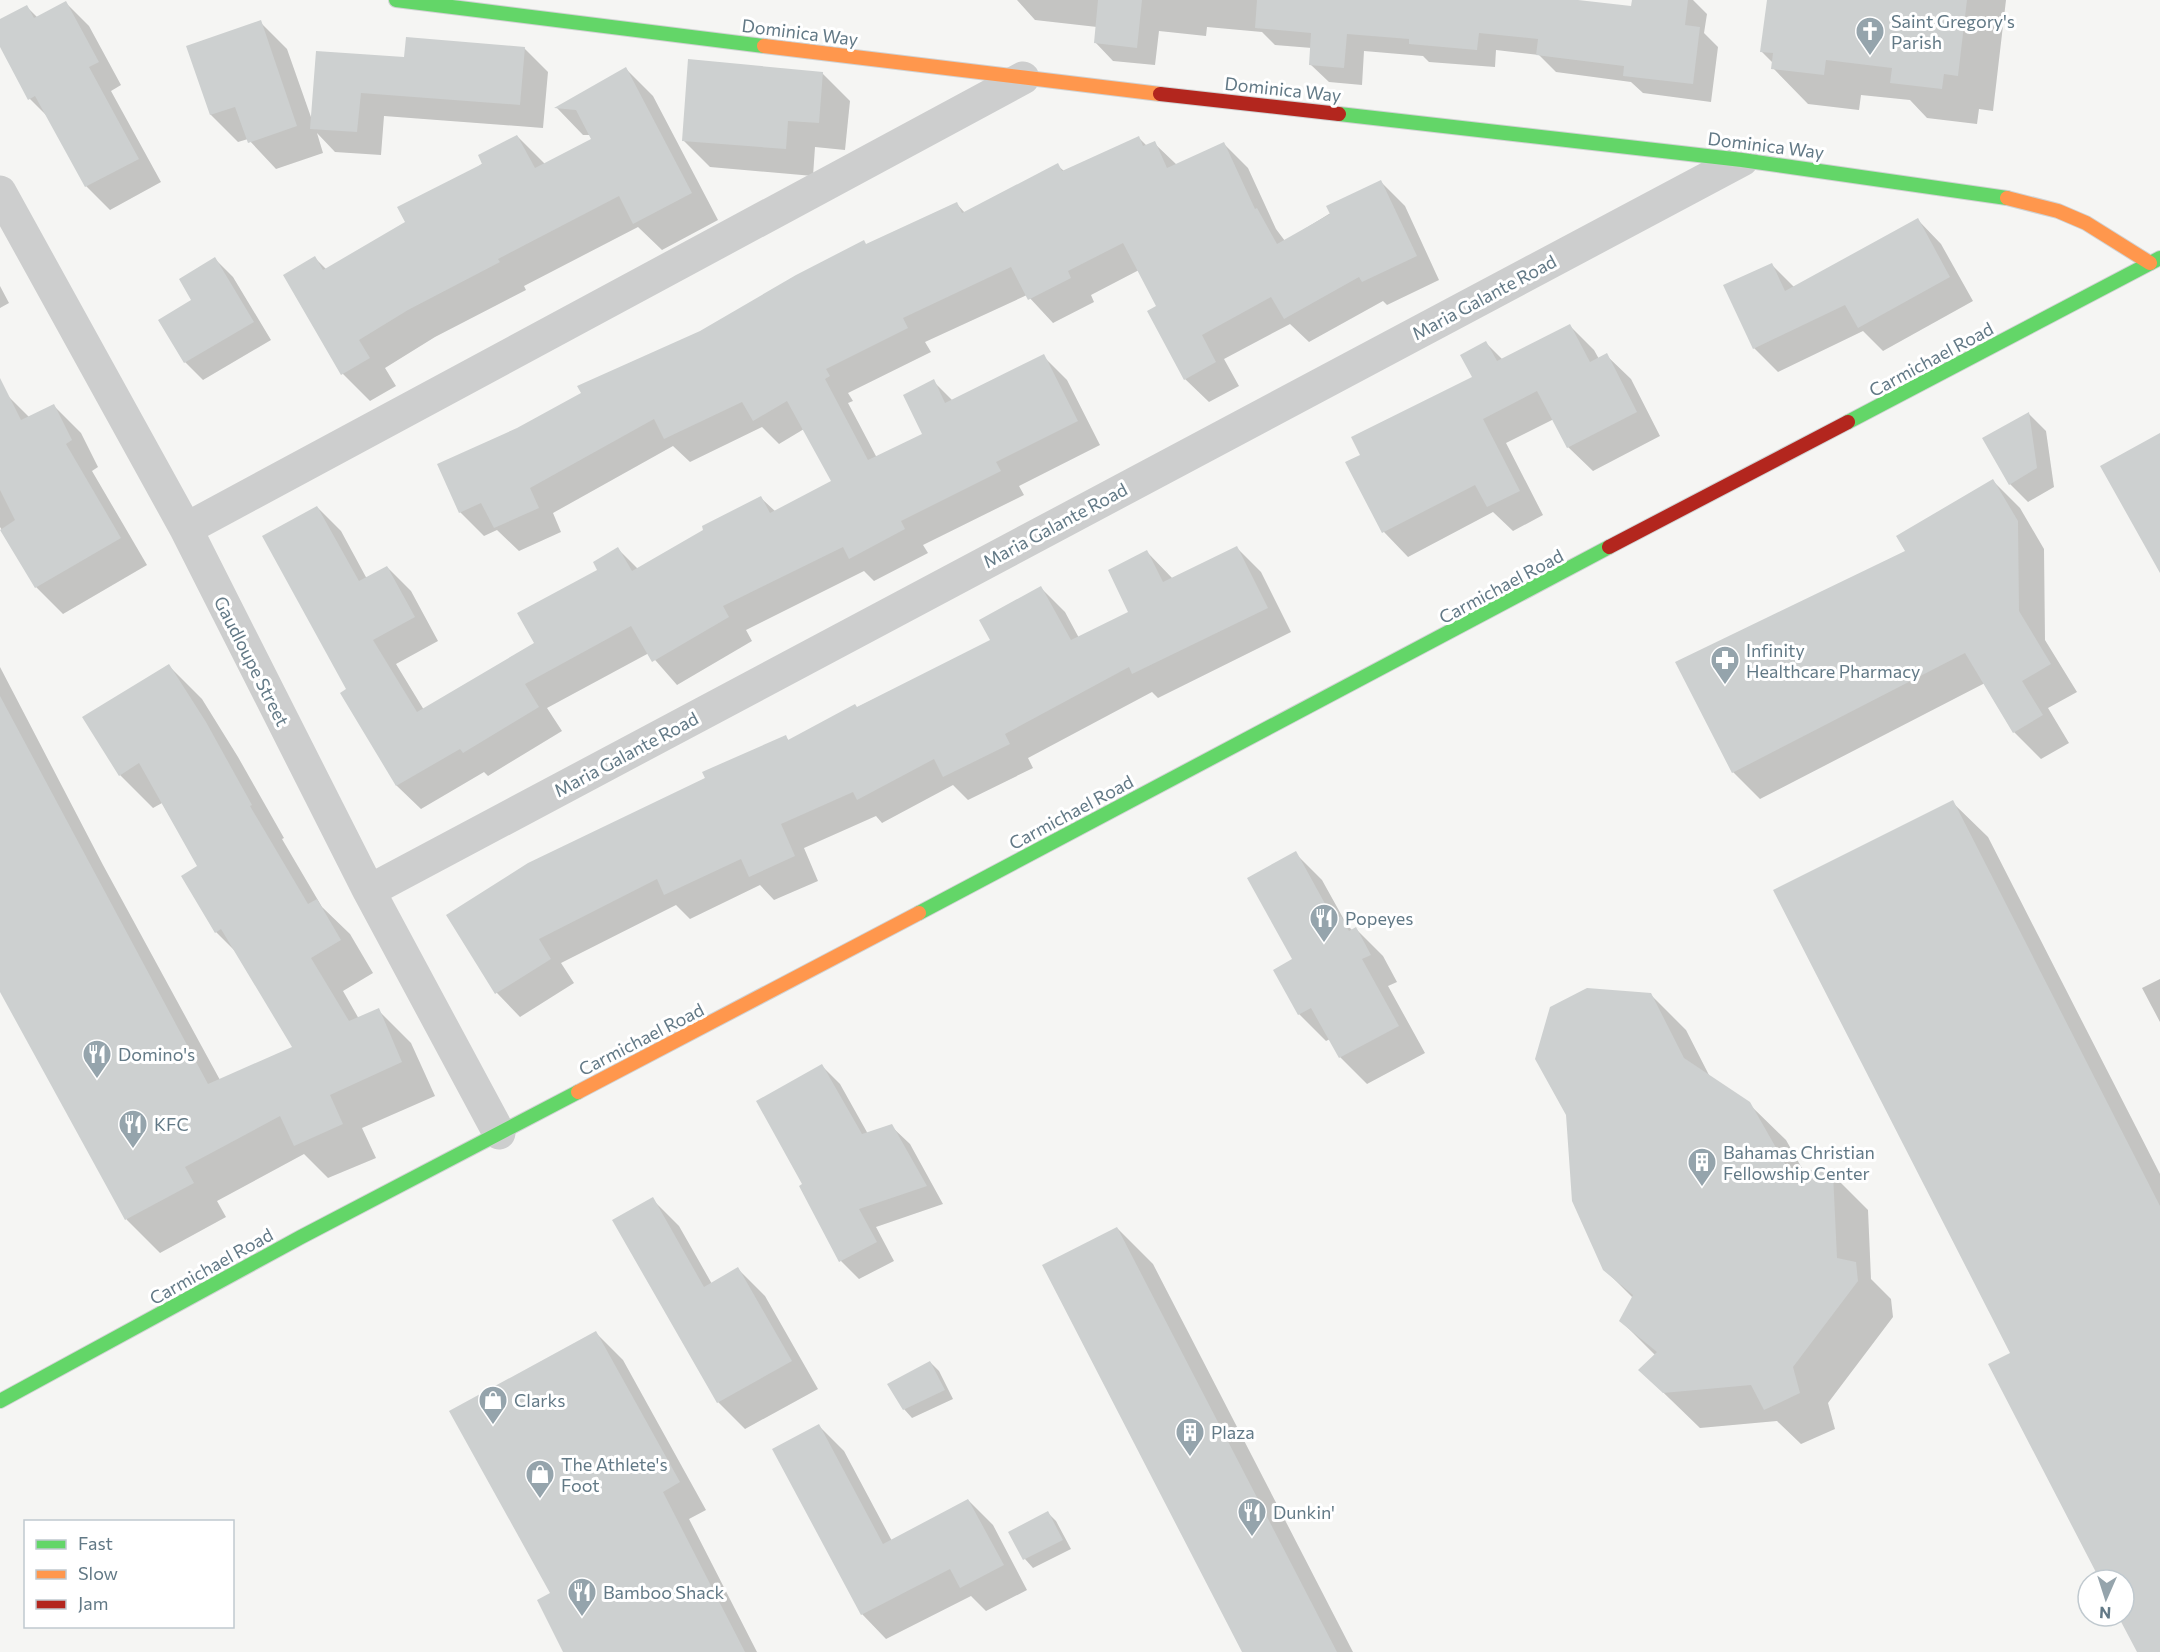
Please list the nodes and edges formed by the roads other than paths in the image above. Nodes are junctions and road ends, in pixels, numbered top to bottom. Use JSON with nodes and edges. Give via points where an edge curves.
{"nodes":[{"id":1,"x":396,"y":0,"type":"edge"},
{"id":2,"x":1023,"y":78,"type":"junction"},
{"id":3,"x":1742,"y":160,"type":"junction"},
{"id":4,"x":0,"y":192,"type":"edge"},
{"id":5,"x":2155,"y":260,"type":"edge"},
{"id":6,"x":186,"y":529,"type":"junction"},
{"id":7,"x":369,"y":891,"type":"junction"},
{"id":8,"x":499,"y":1133,"type":"junction"},
{"id":9,"x":0,"y":1401,"type":"edge"}],
"edges":[{"from":1,"to":2,"type":"main road","name":"Dominica Way"},
{"from":2,"to":3,"type":"main road","name":"Dominica Way"},
{"from":2,"to":6,"type":"street"},
{"from":3,"to":5,"type":"main road","name":"Dominica Way","via":[[2011,198],[2086,223]]},
{"from":3,"to":7,"type":"street","name":"Maria Galante Road"},
{"from":4,"to":6,"type":"street","name":"Gaudloupe Street"},
{"from":5,"to":8,"type":"main road","name":"Carmichael Road"},
{"from":6,"to":7,"type":"street","name":"Gaudloupe Street"},
{"from":7,"to":8,"type":"street","name":"Gaudloupe Street"},
{"from":8,"to":9,"type":"main road","name":"Carmichael Road"}]}
